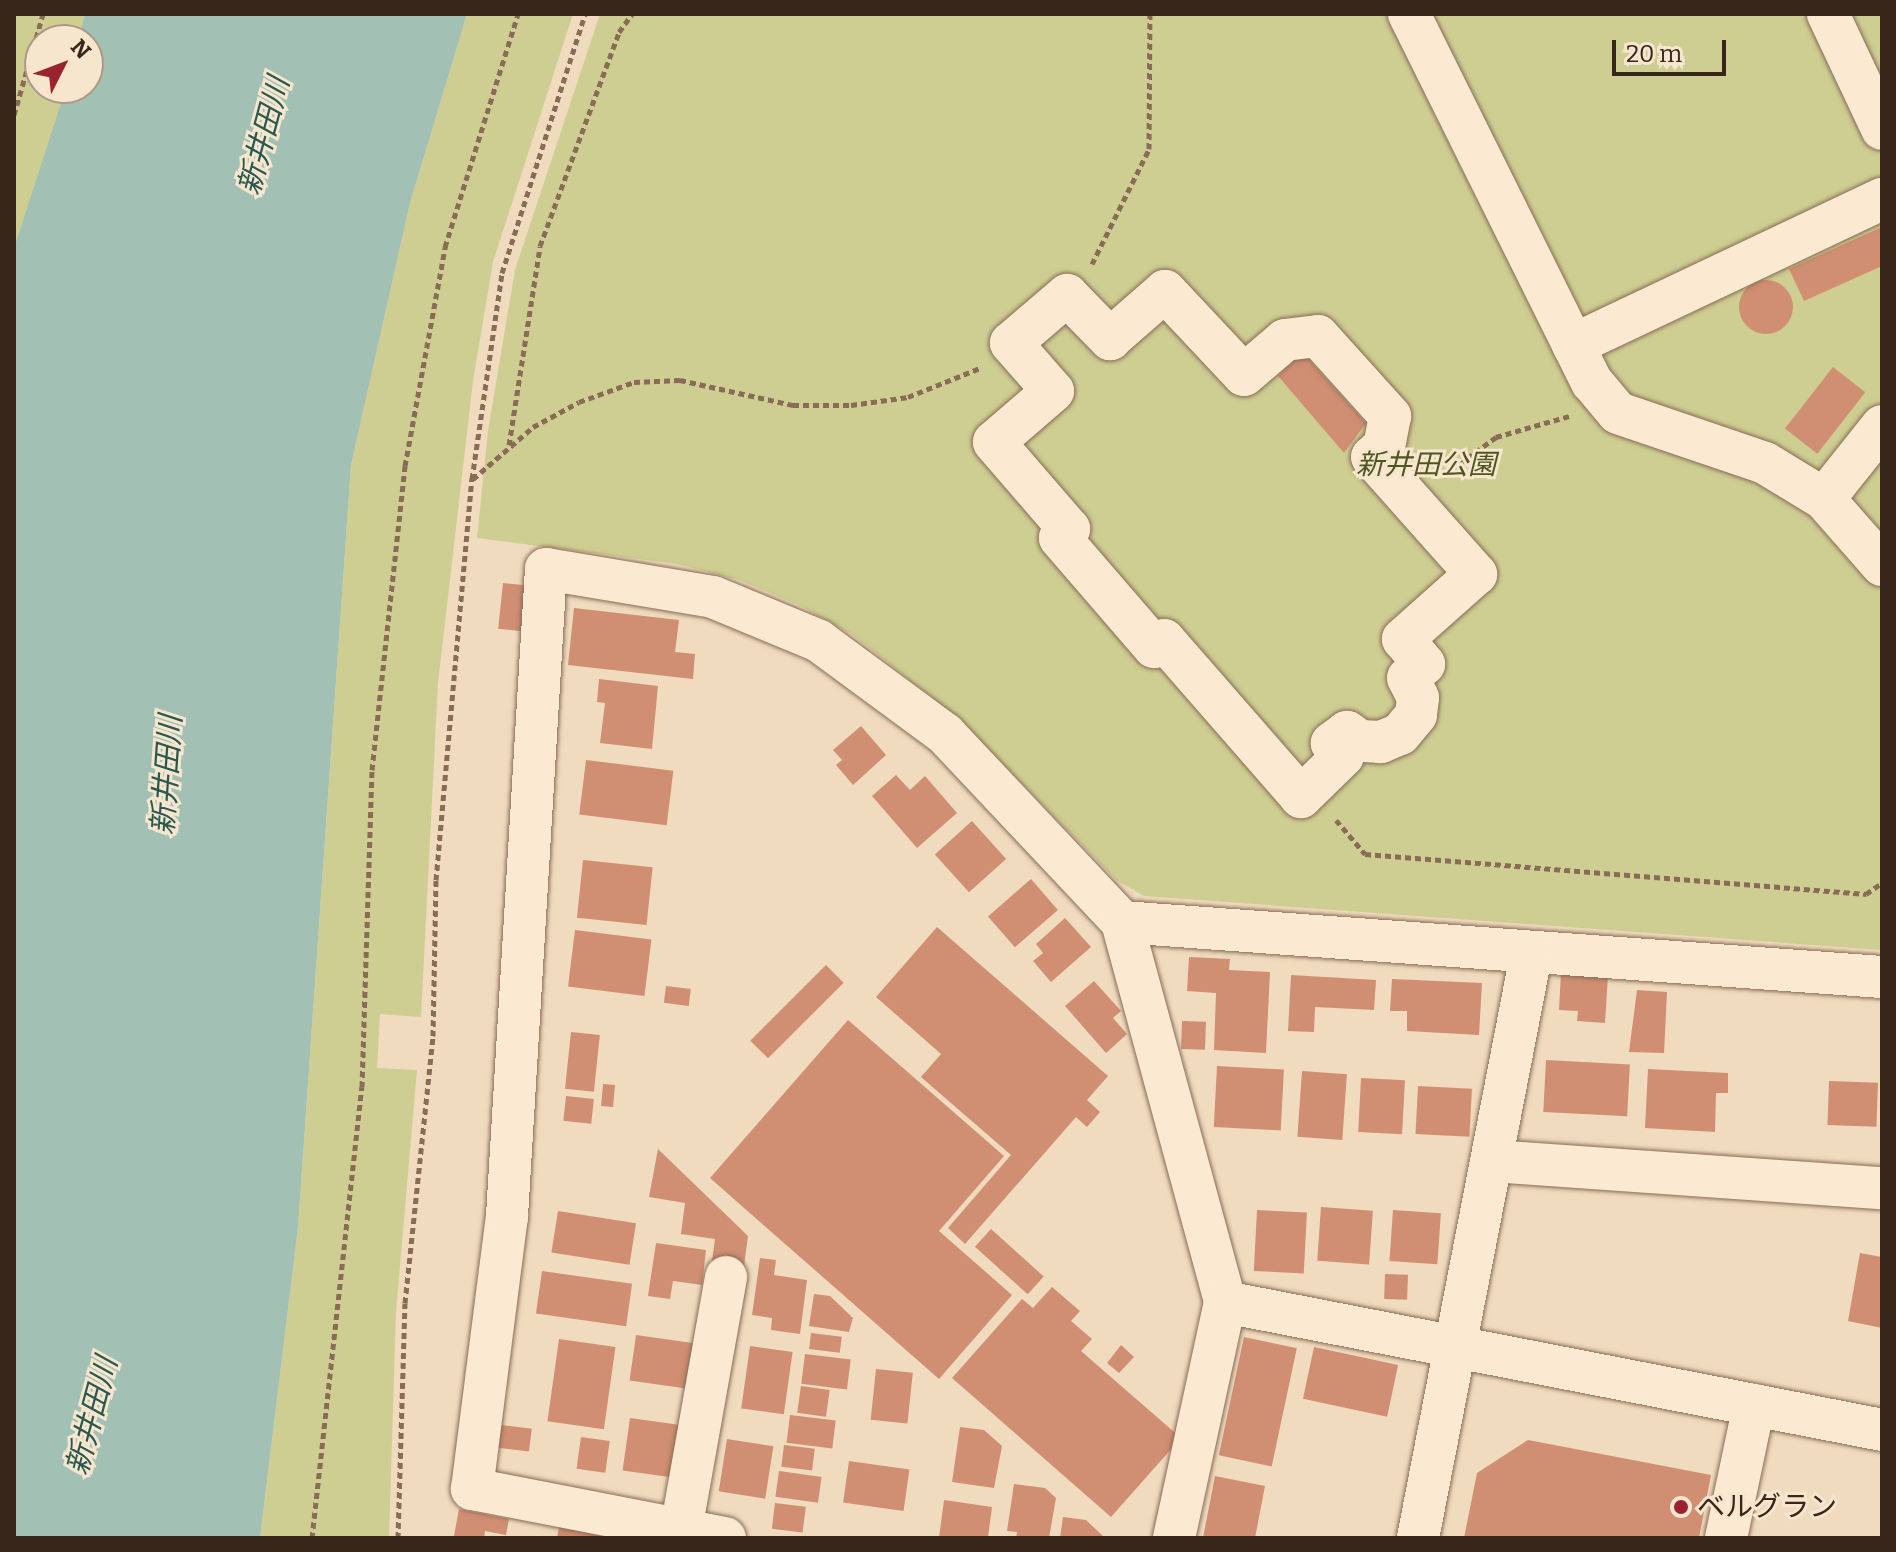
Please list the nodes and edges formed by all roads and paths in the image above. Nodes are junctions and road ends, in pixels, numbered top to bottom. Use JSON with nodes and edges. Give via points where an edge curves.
{"nodes":[{"id":1,"x":43,"y":14,"type":"edge"},
{"id":2,"x":518,"y":14,"type":"edge"},
{"id":3,"x":585,"y":14,"type":"edge"},
{"id":4,"x":632,"y":14,"type":"edge"},
{"id":5,"x":1150,"y":14,"type":"edge"},
{"id":6,"x":1409,"y":14,"type":"edge"},
{"id":7,"x":1828,"y":14,"type":"edge"},
{"id":8,"x":14,"y":115,"type":"edge"},
{"id":9,"x":1882,"y":129,"type":"edge"},
{"id":10,"x":1882,"y":199,"type":"edge"},
{"id":11,"x":1067,"y":295,"type":"junction"},
{"id":12,"x":1011,"y":343,"type":"junction"},
{"id":13,"x":1573,"y":345,"type":"junction"},
{"id":14,"x":1618,"y":413,"type":"junction"},
{"id":15,"x":1882,"y":426,"type":"edge"},
{"id":16,"x":509,"y":446,"type":"junction"},
{"id":17,"x":472,"y":479,"type":"junction"},
{"id":18,"x":1824,"y":499,"type":"junction"},
{"id":19,"x":1413,"y":504,"type":"junction"},
{"id":20,"x":1882,"y":565,"type":"edge"},
{"id":21,"x":1311,"y":791,"type":"junction"},
{"id":22,"x":1882,"y":883,"type":"edge"},
{"id":23,"x":1122,"y":922,"type":"junction"},
{"id":24,"x":1531,"y":955,"type":"junction"},
{"id":25,"x":1882,"y":977,"type":"edge"},
{"id":26,"x":1492,"y":1161,"type":"junction"},
{"id":27,"x":1882,"y":1188,"type":"edge"},
{"id":28,"x":726,"y":1277,"type":"dead end"},
{"id":29,"x":1225,"y":1302,"type":"junction"},
{"id":30,"x":1455,"y":1348,"type":"junction"},
{"id":31,"x":1754,"y":1405,"type":"junction"},
{"id":32,"x":1882,"y":1430,"type":"edge"},
{"id":33,"x":681,"y":1530,"type":"junction"},
{"id":34,"x":312,"y":1538,"type":"edge"},
{"id":35,"x":398,"y":1538,"type":"edge"},
{"id":36,"x":725,"y":1538,"type":"edge"},
{"id":37,"x":1174,"y":1538,"type":"edge"},
{"id":38,"x":1418,"y":1538,"type":"edge"},
{"id":39,"x":1726,"y":1538,"type":"edge"}],
"edges":[{"from":1,"to":8,"type":"path"},
{"from":2,"to":34,"type":"path","via":[[445,247],[405,466],[372,770],[362,1087]]},
{"from":3,"to":17,"type":"path","via":[[502,273]]},
{"from":4,"to":16,"type":"path","via":[[619,32],[540,246]]},
{"from":5,"to":11,"type":"path","via":[[1149,149],[1086,275]]},
{"from":6,"to":13,"type":"street"},
{"from":7,"to":9,"type":"street"},
{"from":10,"to":13,"type":"street"},
{"from":11,"to":12,"type":"street"},
{"from":11,"to":19,"type":"street","via":[[1110,339],[1165,291],[1244,375],[1285,340],[1318,336],[1390,416],[1384,446],[1372,457]]},
{"from":12,"to":16,"type":"path","via":[[971,375],[908,397],[851,405],[793,405],[680,380],[634,382],[579,402]]},
{"from":12,"to":21,"type":"street","via":[[1053,391],[994,442],[1069,529],[1060,538],[1154,647],[1164,640],[1301,797]]},
{"from":13,"to":14,"type":"street","via":[[1592,382]]},
{"from":14,"to":18,"type":"street","via":[[1765,463]]},
{"from":14,"to":19,"type":"path","via":[[1555,417],[1496,437]]},
{"from":15,"to":18,"type":"street"},
{"from":16,"to":17,"type":"path"},
{"from":17,"to":35,"type":"path","via":[[436,880],[433,1036],[405,1303]]},
{"from":18,"to":20,"type":"street"},
{"from":19,"to":21,"type":"street","via":[[1476,574],[1403,639],[1424,664],[1408,678],[1418,698],[1416,715],[1400,734],[1381,742],[1360,741],[1347,732],[1332,743],[1343,756]]},
{"from":21,"to":22,"type":"path","via":[[1365,854],[1866,894]]},
{"from":23,"to":24,"type":"street"},
{"from":23,"to":29,"type":"street"},
{"from":23,"to":33,"type":"street","via":[[945,734],[819,641],[713,597],[546,569],[507,1216],[472,1489]]},
{"from":24,"to":25,"type":"street"},
{"from":24,"to":26,"type":"street"},
{"from":26,"to":27,"type":"street"},
{"from":26,"to":30,"type":"street"},
{"from":28,"to":33,"type":"street"},
{"from":29,"to":30,"type":"street"},
{"from":29,"to":37,"type":"street"},
{"from":30,"to":31,"type":"street"},
{"from":30,"to":38,"type":"street"},
{"from":31,"to":32,"type":"street"},
{"from":31,"to":39,"type":"street"},
{"from":33,"to":36,"type":"street"}]}
